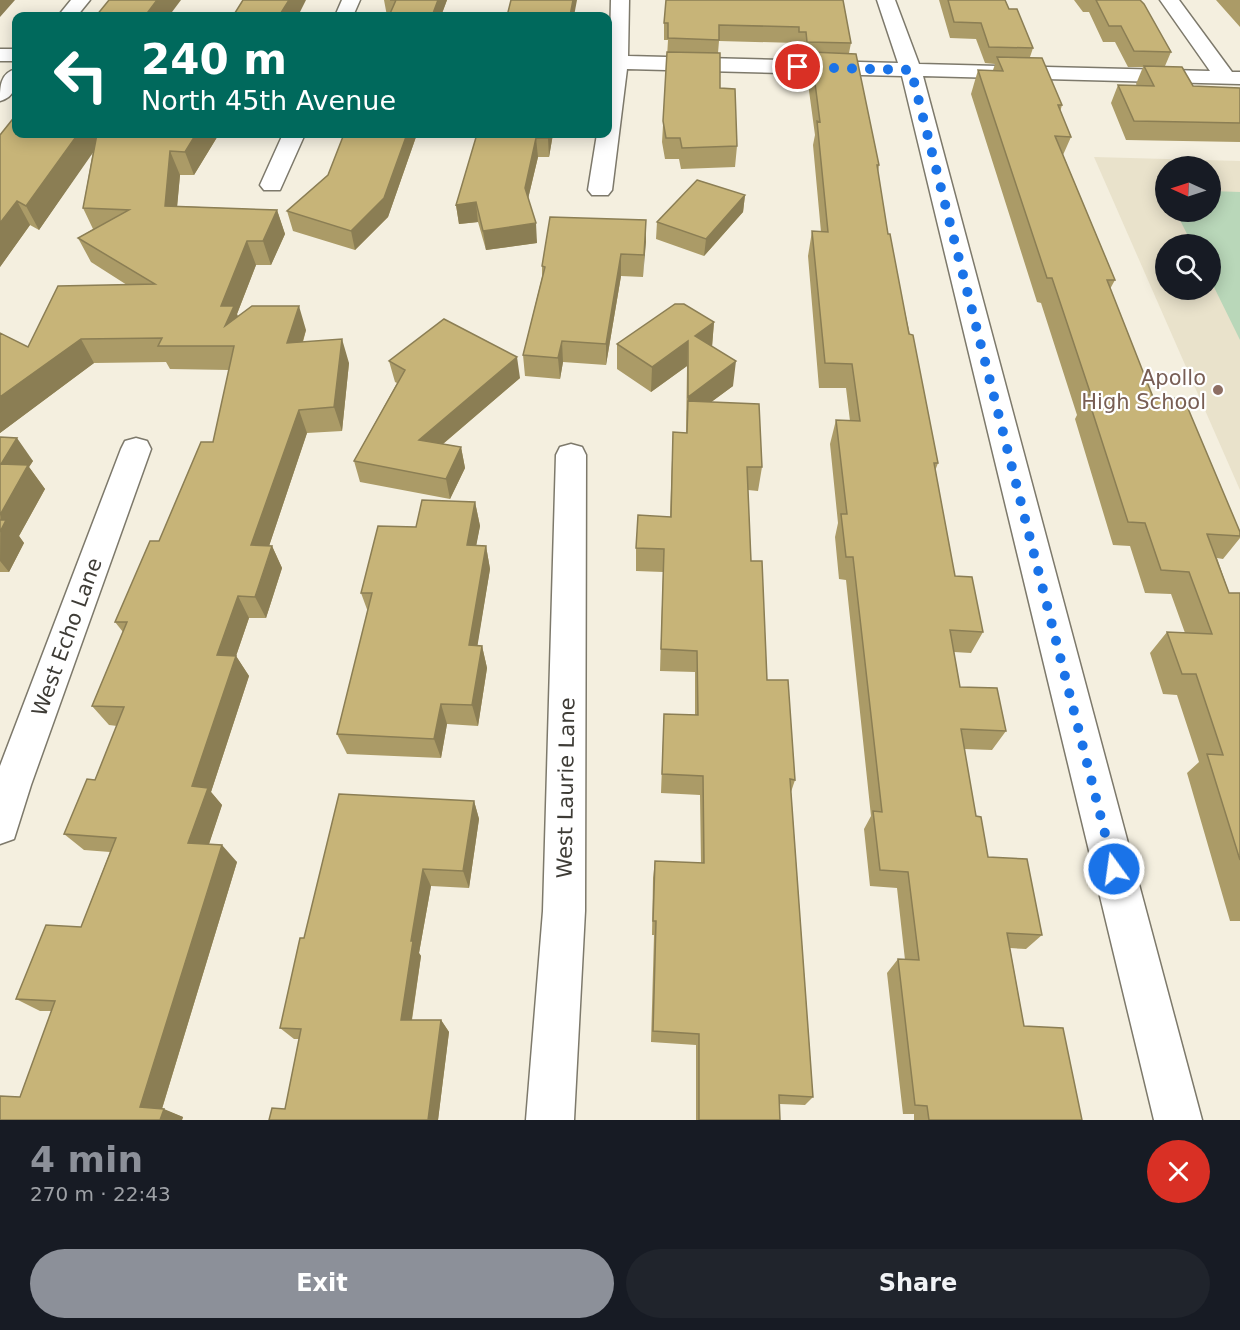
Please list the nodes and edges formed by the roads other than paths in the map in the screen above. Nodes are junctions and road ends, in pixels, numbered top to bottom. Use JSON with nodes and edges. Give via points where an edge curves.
{"nodes":[{"id":1,"x":81,"y":0,"type":"edge"},
{"id":2,"x":620,"y":0,"type":"edge"},
{"id":3,"x":886,"y":0,"type":"edge"},
{"id":4,"x":1169,"y":0,"type":"edge"},
{"id":5,"x":70,"y":12,"type":"edge"},
{"id":6,"x":613,"y":62,"type":"edge"},
{"id":7,"x":911,"y":70,"type":"junction"},
{"id":8,"x":1232,"y":78,"type":"edge"},
{"id":9,"x":12,"y":80,"type":"edge"},
{"id":10,"x":0,"y":95,"type":"edge"},
{"id":11,"x":292,"y":138,"type":"edge"},
{"id":12,"x":605,"y":138,"type":"edge"},
{"id":13,"x":272,"y":185,"type":"dead end"},
{"id":14,"x":600,"y":190,"type":"dead end"},
{"id":15,"x":136,"y":449,"type":"dead end"},
{"id":16,"x":571,"y":455,"type":"dead end"},
{"id":17,"x":0,"y":825,"type":"edge"},
{"id":18,"x":550,"y":1120,"type":"edge"},
{"id":19,"x":1178,"y":1120,"type":"edge"}],
"edges":[{"from":1,"to":5,"type":"street"},
{"from":2,"to":6,"type":"street"},
{"from":3,"to":7,"type":"street"},
{"from":4,"to":8,"type":"street"},
{"from":6,"to":7,"type":"street"},
{"from":7,"to":8,"type":"street"},
{"from":7,"to":19,"type":"street"},
{"from":9,"to":10,"type":"street"},
{"from":11,"to":13,"type":"street"},
{"from":12,"to":14,"type":"street"},
{"from":15,"to":17,"type":"street","name":"West Echo Lane"},
{"from":16,"to":18,"type":"street","name":"West Laurie Lane","via":[[564,911]]}]}
